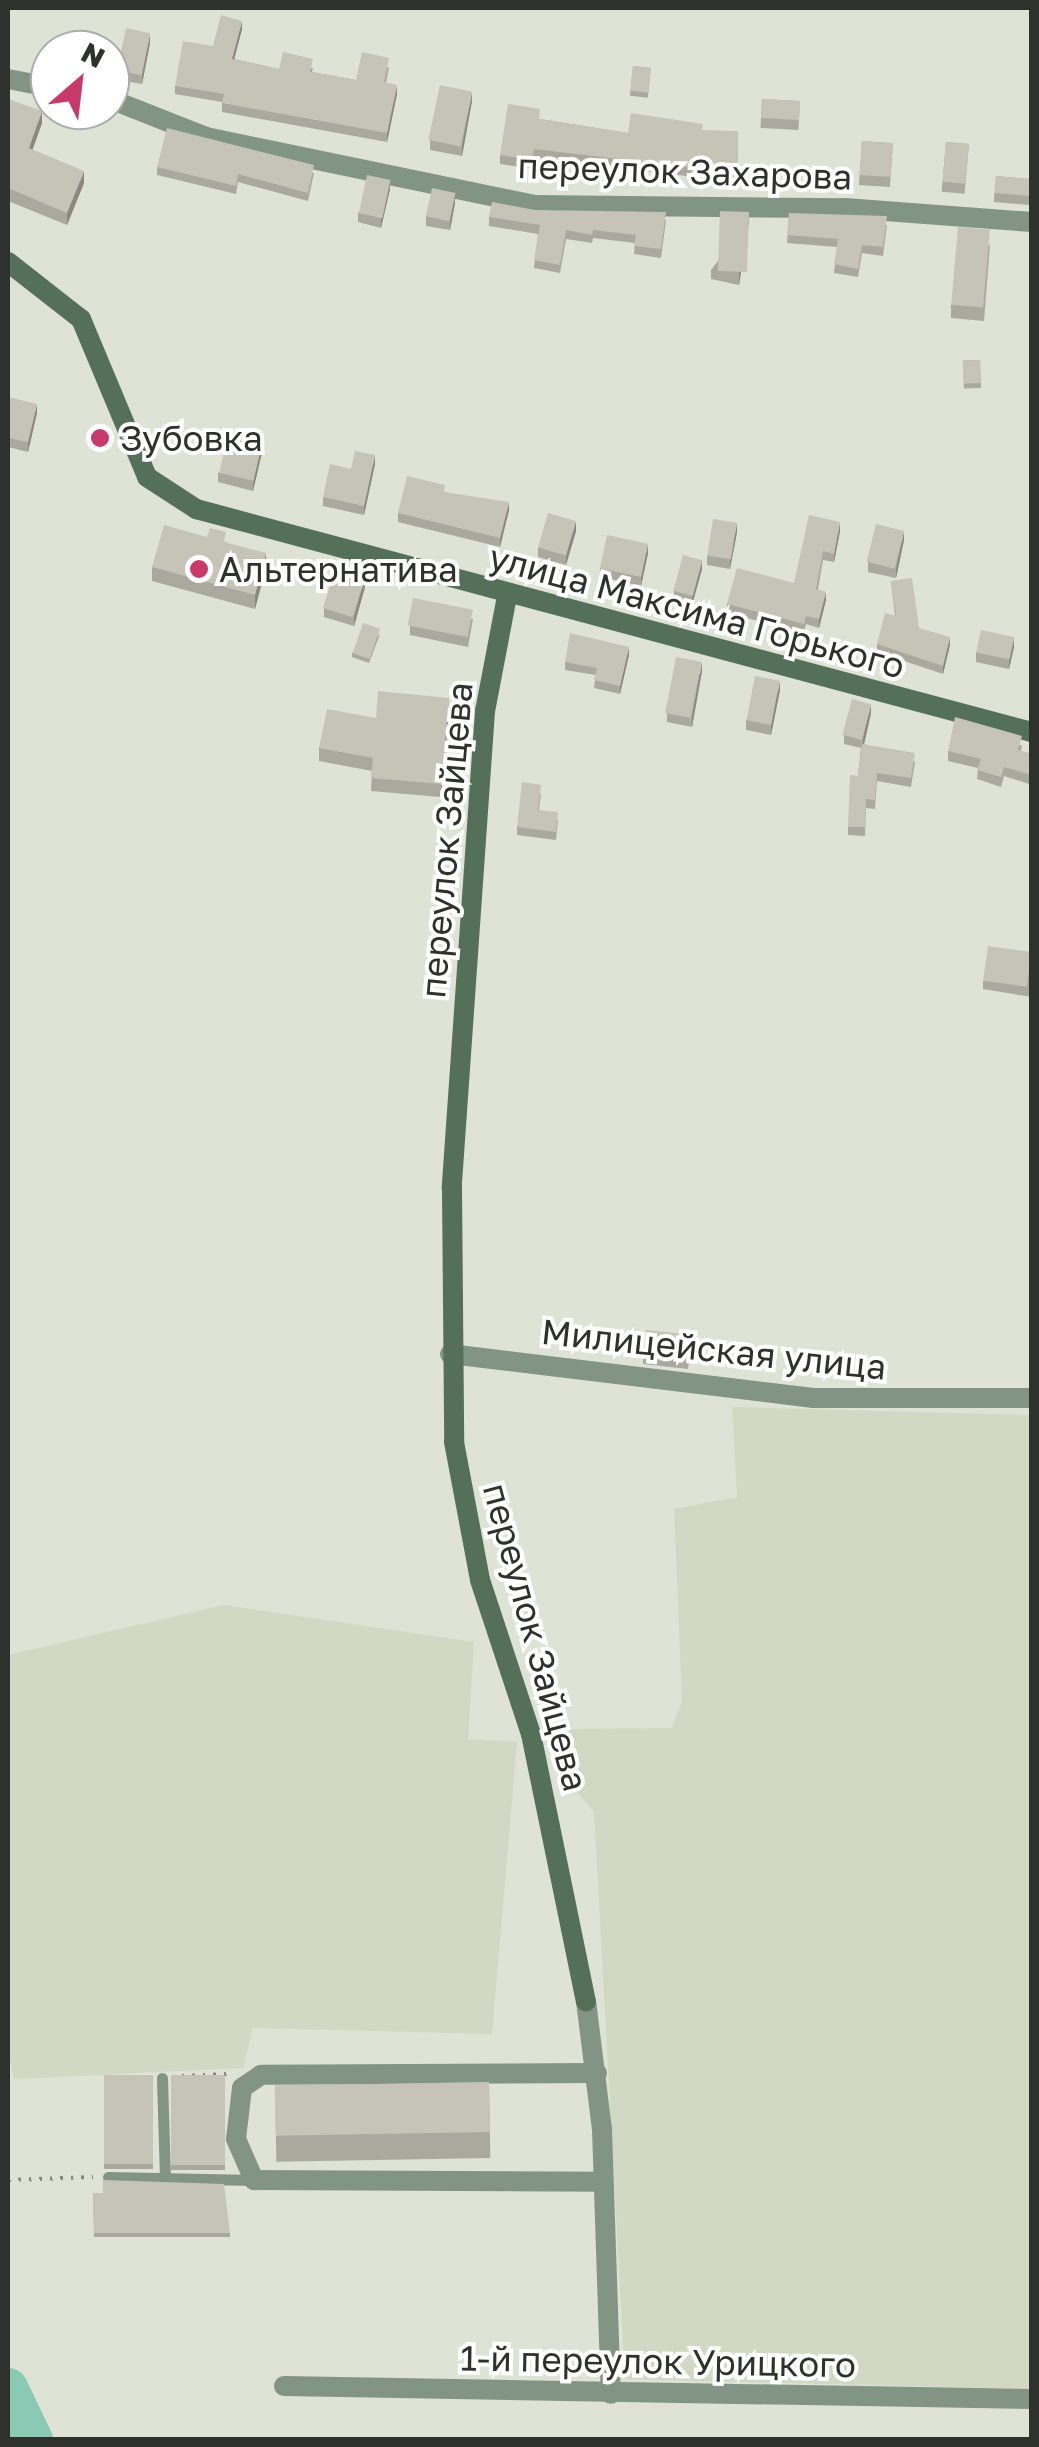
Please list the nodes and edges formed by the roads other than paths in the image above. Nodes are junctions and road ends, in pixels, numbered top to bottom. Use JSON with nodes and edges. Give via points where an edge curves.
{"nodes":[{"id":1,"x":130,"y":106,"type":"edge"},
{"id":2,"x":1032,"y":222,"type":"edge"},
{"id":3,"x":8,"y":262,"type":"edge"},
{"id":4,"x":508,"y":596,"type":"junction"},
{"id":5,"x":1032,"y":732,"type":"edge"},
{"id":6,"x":450,"y":1354,"type":"junction"},
{"id":7,"x":1032,"y":1398,"type":"edge"},
{"id":8,"x":596,"y":2073,"type":"junction"},
{"id":9,"x":162,"y":2078,"type":"road end"},
{"id":10,"x":108,"y":2177,"type":"edge"},
{"id":11,"x":165,"y":2178,"type":"junction"},
{"id":12,"x":254,"y":2180,"type":"junction"},
{"id":13,"x":602,"y":2182,"type":"junction"},
{"id":14,"x":284,"y":2386,"type":"dead end"},
{"id":15,"x":611,"y":2394,"type":"junction"},
{"id":16,"x":1032,"y":2400,"type":"edge"}],
"edges":[{"from":1,"to":2,"type":"street","name":"переулок Захарова","via":[[206,136],[535,205],[845,208]]},
{"from":3,"to":4,"type":"street","name":"улица Максима Горького","via":[[81,320],[147,477],[173,498],[216,518]]},
{"from":4,"to":5,"type":"street","name":"улица Максима Горького"},
{"from":4,"to":6,"type":"street","name":"переулок Зайцева","via":[[485,711],[452,1188]]},
{"from":6,"to":7,"type":"street","name":"Милицейская улица","via":[[813,1398]]},
{"from":6,"to":8,"type":"street","name":"переулок Зайцева","via":[[454,1442],[472,1548],[531,1734]]},
{"from":8,"to":12,"type":"street","via":[[261,2075],[242,2088],[236,2139]]},
{"from":8,"to":13,"type":"street","name":"переулок Зайцева"},
{"from":9,"to":11,"type":"lane"},
{"from":10,"to":11,"type":"lane"},
{"from":11,"to":12,"type":"lane"},
{"from":12,"to":13,"type":"street"},
{"from":13,"to":15,"type":"street","name":"переулок Зайцева"},
{"from":14,"to":15,"type":"street","name":"1-й переулок Урицкого"},
{"from":15,"to":16,"type":"street","name":"1-й переулок Урицкого"}]}
